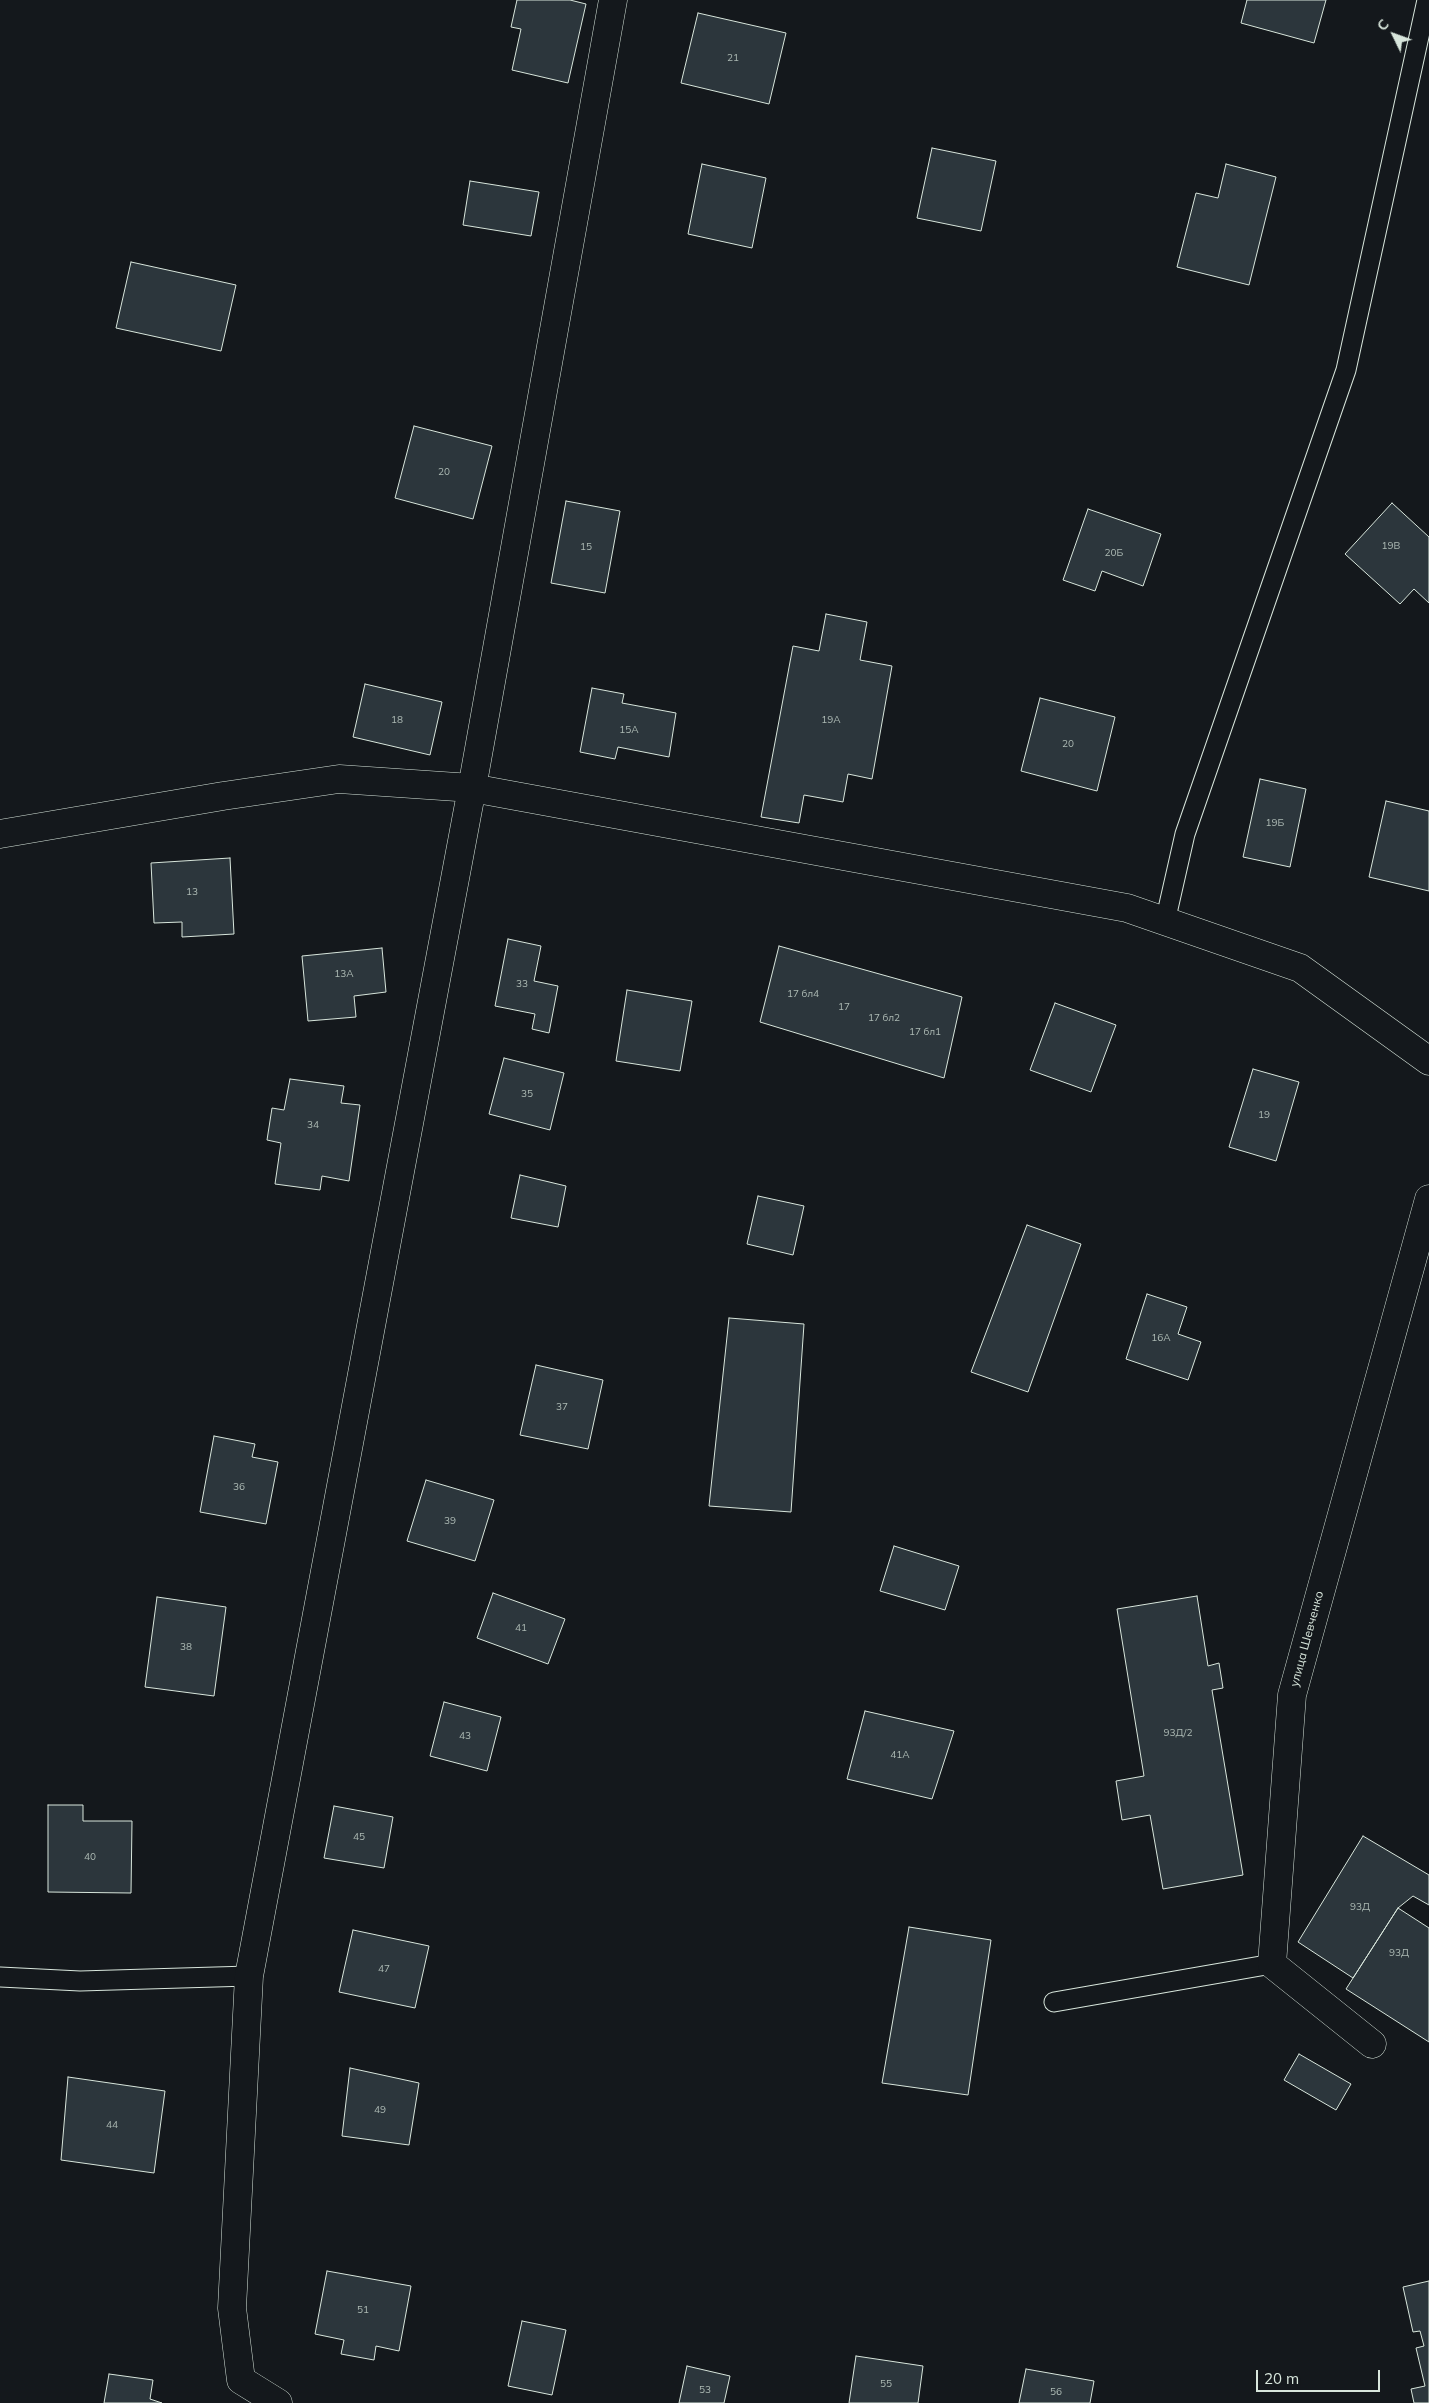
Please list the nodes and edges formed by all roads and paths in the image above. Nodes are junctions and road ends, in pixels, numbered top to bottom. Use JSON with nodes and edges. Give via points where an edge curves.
{"nodes":[{"id":1,"x":613,"y":0,"type":"edge"},
{"id":2,"x":1428,"y":0,"type":"edge"},
{"id":3,"x":472,"y":788,"type":"junction"},
{"id":4,"x":0,"y":834,"type":"edge"},
{"id":5,"x":1166,"y":922,"type":"junction"},
{"id":6,"x":1429,"y":1061,"type":"edge"},
{"id":7,"x":1429,"y":1199,"type":"edge"},
{"id":8,"x":1272,"y":1964,"type":"junction"},
{"id":9,"x":249,"y":1976,"type":"junction"},
{"id":10,"x":0,"y":1977,"type":"edge"},
{"id":11,"x":1054,"y":2002,"type":"dead end"},
{"id":12,"x":1372,"y":2044,"type":"dead end"},
{"id":13,"x":278,"y":2403,"type":"edge"}],
"edges":[{"from":1,"to":3,"type":"street"},
{"from":2,"to":5,"type":"lane","via":[[1346,370],[1185,834]]},
{"from":3,"to":4,"type":"street","via":[[339,779]]},
{"from":3,"to":5,"type":"street","via":[[1127,908]]},
{"from":3,"to":9,"type":"street"},
{"from":5,"to":6,"type":"street","via":[[1300,968]]},
{"from":7,"to":8,"type":"street","name":"улица Шевченко","via":[[1292,1694]]},
{"from":8,"to":11,"type":"lane"},
{"from":8,"to":12,"type":"street"},
{"from":9,"to":10,"type":"lane","via":[[80,1981]]},
{"from":9,"to":13,"type":"street","via":[[232,2308],[241,2380]]}]}
